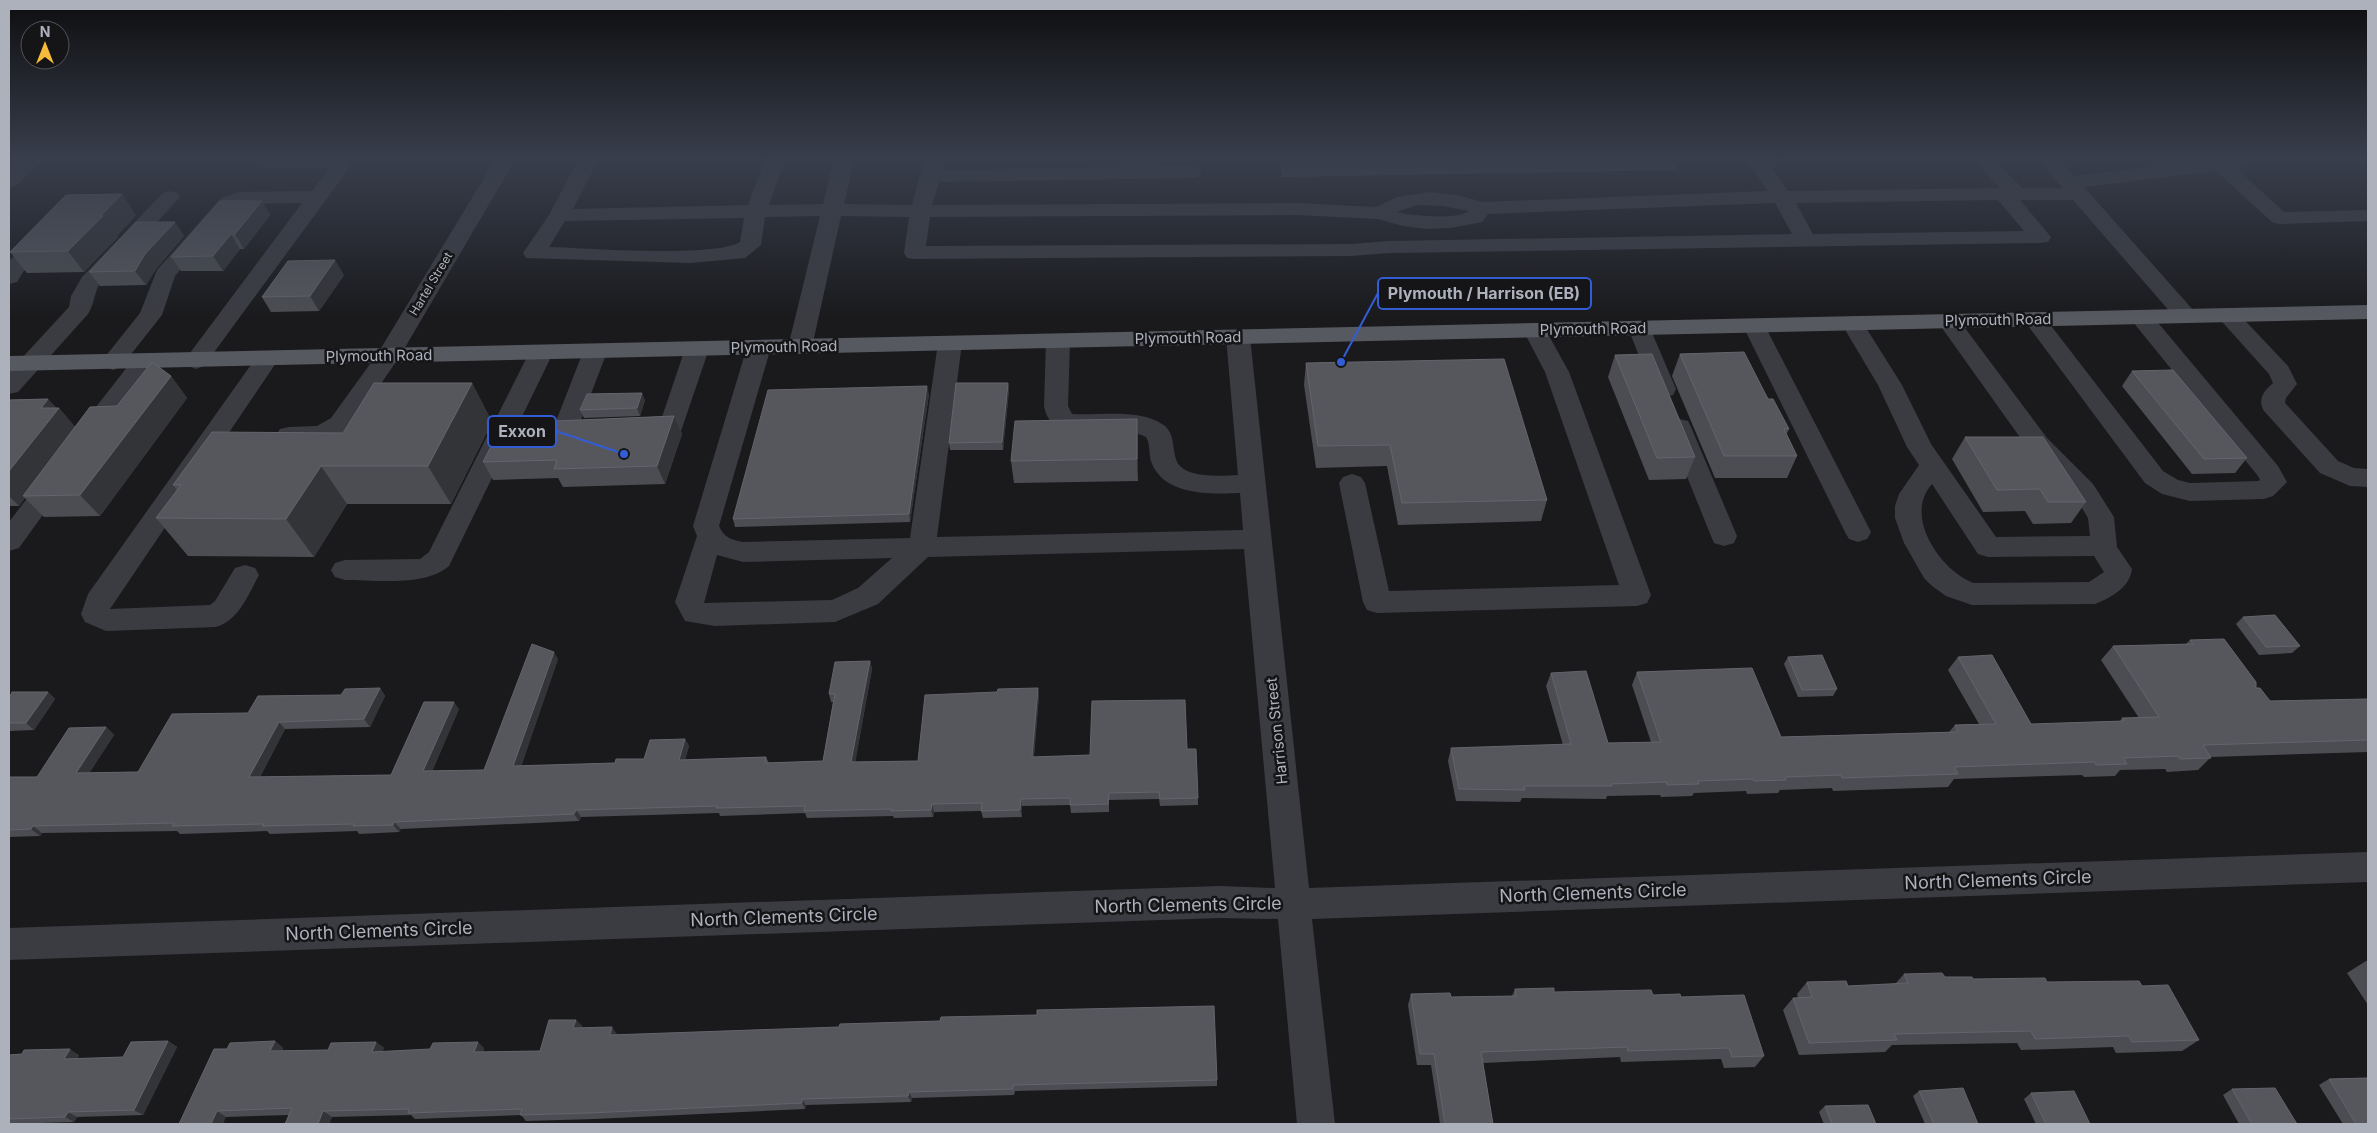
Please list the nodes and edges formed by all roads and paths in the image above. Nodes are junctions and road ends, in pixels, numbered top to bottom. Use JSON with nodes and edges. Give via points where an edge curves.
{"nodes":[{"id":1,"x":155,"y":213,"type":"edge"},
{"id":2,"x":219,"y":213,"type":"edge"},
{"id":3,"x":306,"y":213,"type":"edge"},
{"id":4,"x":473,"y":213,"type":"edge"},
{"id":5,"x":664,"y":213,"type":"edge"},
{"id":6,"x":756,"y":213,"type":"edge"},
{"id":7,"x":831,"y":213,"type":"edge"},
{"id":8,"x":920,"y":213,"type":"edge"},
{"id":9,"x":947,"y":213,"type":"edge"},
{"id":10,"x":1195,"y":213,"type":"edge"},
{"id":11,"x":1279,"y":213,"type":"edge"},
{"id":12,"x":1382,"y":213,"type":"edge"},
{"id":13,"x":1479,"y":213,"type":"edge"},
{"id":14,"x":1791,"y":213,"type":"edge"},
{"id":15,"x":2023,"y":213,"type":"edge"},
{"id":16,"x":2096,"y":213,"type":"edge"},
{"id":17,"x":2274,"y":213,"type":"edge"},
{"id":18,"x":559,"y":215,"type":"joint"},
{"id":19,"x":2365,"y":216,"type":"dead end"},
{"id":20,"x":61,"y":220,"type":"edge"},
{"id":21,"x":1197,"y":230,"type":"junction"},
{"id":22,"x":1806,"y":241,"type":"junction"},
{"id":23,"x":9,"y":277,"type":"edge"},
{"id":24,"x":9,"y":281,"type":"edge"},
{"id":25,"x":9,"y":291,"type":"edge"},
{"id":26,"x":2227,"y":315,"type":"junction"},
{"id":27,"x":2366,"y":315,"type":"edge"},
{"id":28,"x":2186,"y":316,"type":"junction"},
{"id":29,"x":2142,"y":317,"type":"junction"},
{"id":30,"x":2034,"y":319,"type":"junction"},
{"id":31,"x":1948,"y":321,"type":"junction"},
{"id":32,"x":1852,"y":323,"type":"junction"},
{"id":33,"x":1754,"y":326,"type":"junction"},
{"id":34,"x":1639,"y":328,"type":"junction"},
{"id":35,"x":1535,"y":330,"type":"junction"},
{"id":36,"x":1238,"y":337,"type":"junction"},
{"id":37,"x":1058,"y":341,"type":"junction"},
{"id":38,"x":950,"y":343,"type":"junction"},
{"id":39,"x":800,"y":346,"type":"junction"},
{"id":40,"x":759,"y":347,"type":"junction"},
{"id":41,"x":697,"y":349,"type":"junction"},
{"id":42,"x":596,"y":352,"type":"junction"},
{"id":43,"x":541,"y":353,"type":"junction"},
{"id":44,"x":388,"y":356,"type":"junction"},
{"id":45,"x":266,"y":360,"type":"junction"},
{"id":46,"x":196,"y":361,"type":"junction"},
{"id":47,"x":113,"y":362,"type":"junction"},
{"id":48,"x":143,"y":362,"type":"junction"},
{"id":49,"x":18,"y":364,"type":"edge"},
{"id":50,"x":9,"y":386,"type":"edge"},
{"id":51,"x":213,"y":436,"type":"junction"},
{"id":52,"x":1933,"y":466,"type":"junction"},
{"id":53,"x":2368,"y":478,"type":"edge"},
{"id":54,"x":1352,"y":483,"type":"dead end"},
{"id":55,"x":1252,"y":484,"type":"junction"},
{"id":56,"x":1858,"y":532,"type":"dead end"},
{"id":57,"x":1724,"y":536,"type":"dead end"},
{"id":58,"x":710,"y":538,"type":"junction"},
{"id":59,"x":1257,"y":539,"type":"junction"},
{"id":60,"x":9,"y":541,"type":"edge"},
{"id":61,"x":2101,"y":546,"type":"junction"},
{"id":62,"x":922,"y":547,"type":"junction"},
{"id":63,"x":345,"y":570,"type":"dead end"},
{"id":64,"x":245,"y":575,"type":"dead end"},
{"id":65,"x":2368,"y":867,"type":"edge"},
{"id":66,"x":1295,"y":904,"type":"junction"},
{"id":67,"x":9,"y":944,"type":"edge"},
{"id":68,"x":1316,"y":1124,"type":"edge"}],
"edges":[{"from":1,"to":49,"type":"street","via":[[90,282],[82,296],[80,309]]},
{"from":2,"to":47,"type":"street","via":[[165,275],[151,315]]},
{"from":3,"to":46,"type":"street"},
{"from":4,"to":44,"type":"street","name":"Hartel Street"},
{"from":5,"to":18,"type":"street"},
{"from":6,"to":18,"type":"street","via":[[750,245],[737,253],[691,257],[534,253]]},
{"from":7,"to":39,"type":"street"},
{"from":8,"to":21,"type":"street","via":[[915,253]]},
{"from":9,"to":21,"type":"street"},
{"from":10,"to":21,"type":"street"},
{"from":11,"to":21,"type":"street"},
{"from":12,"to":13,"type":"street","via":[[1396,220],[1452,222],[1475,218]]},
{"from":14,"to":22,"type":"street"},
{"from":15,"to":22,"type":"street","via":[[2040,237]]},
{"from":16,"to":28,"type":"street"},
{"from":17,"to":19,"type":"street","via":[[2279,218]]},
{"from":20,"to":23,"type":"street"},
{"from":21,"to":22,"type":"street"},
{"from":24,"to":25,"type":"street","via":[[12,288]]},
{"from":26,"to":27,"type":"main road","name":"Plymouth Road"},
{"from":26,"to":28,"type":"main road","name":"Plymouth Road"},
{"from":26,"to":53,"type":"street","via":[[2280,371],[2285,384],[2274,396],[2273,405],[2329,467],[2350,477]]},
{"from":28,"to":29,"type":"main road","name":"Plymouth Road"},
{"from":29,"to":30,"type":"main road","name":"Plymouth Road"},
{"from":29,"to":30,"type":"street","via":[[2269,472],[2274,482],[2264,490],[2190,492],[2172,488],[2154,477]]},
{"from":30,"to":31,"type":"main road","name":"Plymouth Road"},
{"from":31,"to":32,"type":"main road","name":"Plymouth Road"},
{"from":31,"to":61,"type":"street","via":[[2038,444],[2084,490],[2102,517],[2104,546]]},
{"from":32,"to":33,"type":"main road","name":"Plymouth Road"},
{"from":32,"to":52,"type":"street","via":[[1890,385],[1920,447]]},
{"from":33,"to":34,"type":"main road","name":"Plymouth Road"},
{"from":33,"to":56,"type":"street"},
{"from":34,"to":35,"type":"main road","name":"Plymouth Road"},
{"from":34,"to":57,"type":"street"},
{"from":35,"to":36,"type":"main road","name":"Plymouth Road"},
{"from":35,"to":54,"type":"street","via":[[1557,372],[1637,595],[1377,602]]},
{"from":36,"to":37,"type":"main road","name":"Plymouth Road"},
{"from":36,"to":55,"type":"street","name":"Harrison Street"},
{"from":37,"to":38,"type":"main road","name":"Plymouth Road"},
{"from":37,"to":55,"type":"street","via":[[1056,406],[1058,416],[1065,422],[1142,426],[1154,430],[1162,440],[1164,463],[1172,474],[1197,484]]},
{"from":38,"to":39,"type":"main road","name":"Plymouth Road"},
{"from":38,"to":62,"type":"street"},
{"from":39,"to":40,"type":"main road","name":"Plymouth Road"},
{"from":40,"to":41,"type":"main road","name":"Plymouth Road"},
{"from":40,"to":58,"type":"street","via":[[706,526]]},
{"from":41,"to":42,"type":"main road","name":"Plymouth Road"},
{"from":41,"to":42,"type":"street","via":[[672,426],[565,429]]},
{"from":42,"to":43,"type":"main road","name":"Plymouth Road"},
{"from":43,"to":44,"type":"main road","name":"Plymouth Road"},
{"from":43,"to":63,"type":"street","via":[[438,559],[431,566],[420,569]]},
{"from":44,"to":45,"type":"main road","name":"Plymouth Road"},
{"from":44,"to":51,"type":"street","name":"Hartel Street","via":[[334,430],[322,434]]},
{"from":45,"to":46,"type":"main road","name":"Plymouth Road"},
{"from":45,"to":51,"type":"street"},
{"from":46,"to":48,"type":"main road","name":"Plymouth Road"},
{"from":47,"to":48,"type":"main road","name":"Plymouth Road"},
{"from":47,"to":49,"type":"main road","name":"Plymouth Road"},
{"from":48,"to":60,"type":"street"},
{"from":49,"to":50,"type":"street"},
{"from":51,"to":64,"type":"street","via":[[98,602],[95,614],[106,620],[216,616],[225,609]]},
{"from":52,"to":61,"type":"street","via":[[1988,547]]},
{"from":52,"to":61,"type":"street","via":[[1908,498],[1909,526],[1934,572],[1959,590],[1972,594],[2095,593],[2117,577],[2118,570]]},
{"from":55,"to":59,"type":"street","name":"Harrison Street"},
{"from":58,"to":62,"type":"street","via":[[722,548],[743,552]]},
{"from":58,"to":62,"type":"street","via":[[689,602],[695,613],[715,615],[835,611],[868,596]]},
{"from":59,"to":62,"type":"street"},
{"from":59,"to":66,"type":"street","name":"Harrison Street"},
{"from":65,"to":66,"type":"street","name":"North Clements Circle"},
{"from":66,"to":67,"type":"street","name":"North Clements Circle","via":[[1220,902]]},
{"from":66,"to":68,"type":"street","name":"Harrison Street"}]}
